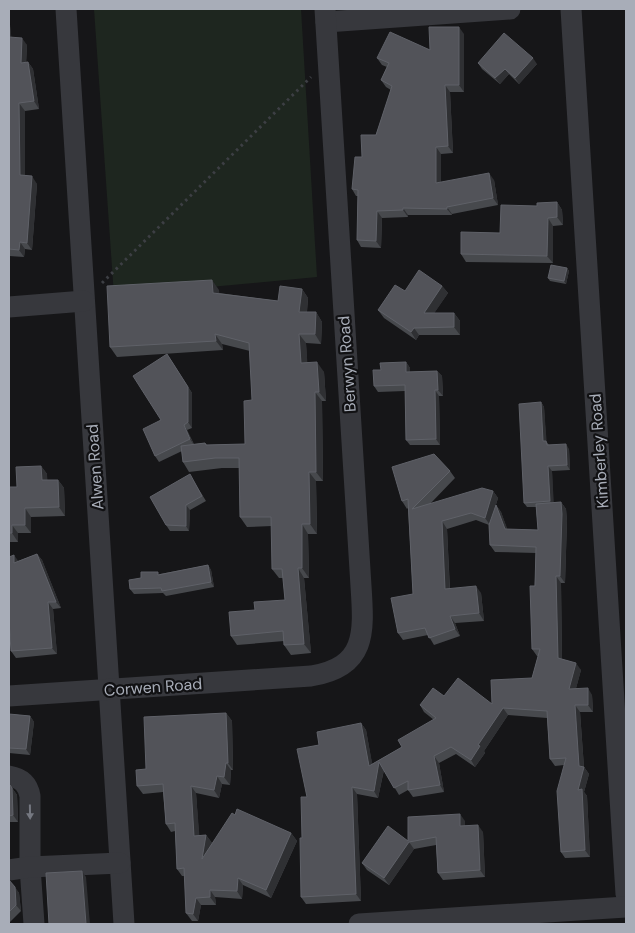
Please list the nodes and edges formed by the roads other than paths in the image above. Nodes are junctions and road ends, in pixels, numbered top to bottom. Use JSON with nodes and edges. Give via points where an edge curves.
{"nodes":[{"id":1,"x":66,"y":9,"type":"edge"},
{"id":2,"x":510,"y":9,"type":"edge"},
{"id":3,"x":571,"y":9,"type":"edge"},
{"id":4,"x":325,"y":15,"type":"edge"},
{"id":5,"x":84,"y":301,"type":"junction"},
{"id":6,"x":9,"y":307,"type":"edge"},
{"id":7,"x":296,"y":677,"type":"joint"},
{"id":8,"x":109,"y":690,"type":"junction"},
{"id":9,"x":9,"y":696,"type":"edge"},
{"id":10,"x":9,"y":776,"type":"edge"},
{"id":11,"x":120,"y":863,"type":"junction"},
{"id":12,"x":30,"y":867,"type":"junction"},
{"id":13,"x":9,"y":870,"type":"edge"},
{"id":14,"x":626,"y":894,"type":"edge"},
{"id":15,"x":626,"y":907,"type":"edge"},
{"id":16,"x":34,"y":924,"type":"edge"},
{"id":17,"x":124,"y":924,"type":"edge"},
{"id":18,"x":359,"y":924,"type":"edge"}],
"edges":[{"from":1,"to":5,"type":"street","name":"Alwen Road"},
{"from":2,"to":4,"type":"street"},
{"from":3,"to":14,"type":"street","name":"Kimberley Road"},
{"from":4,"to":7,"type":"street","name":"Berwyn Road","via":[[363,629],[356,650],[340,667],[324,674]]},
{"from":5,"to":6,"type":"street"},
{"from":5,"to":8,"type":"street","name":"Alwen Road"},
{"from":7,"to":8,"type":"street","name":"Corwen Road"},
{"from":8,"to":9,"type":"street","name":"Corwen Road"},
{"from":8,"to":11,"type":"street","name":"Alwen Road"},
{"from":10,"to":12,"type":"street","one_way":true,"via":[[23,781],[29,790]]},
{"from":11,"to":12,"type":"street"},
{"from":11,"to":17,"type":"street","name":"Alwen Road"},
{"from":12,"to":13,"type":"street"},
{"from":12,"to":16,"type":"street"},
{"from":15,"to":18,"type":"street"}]}
